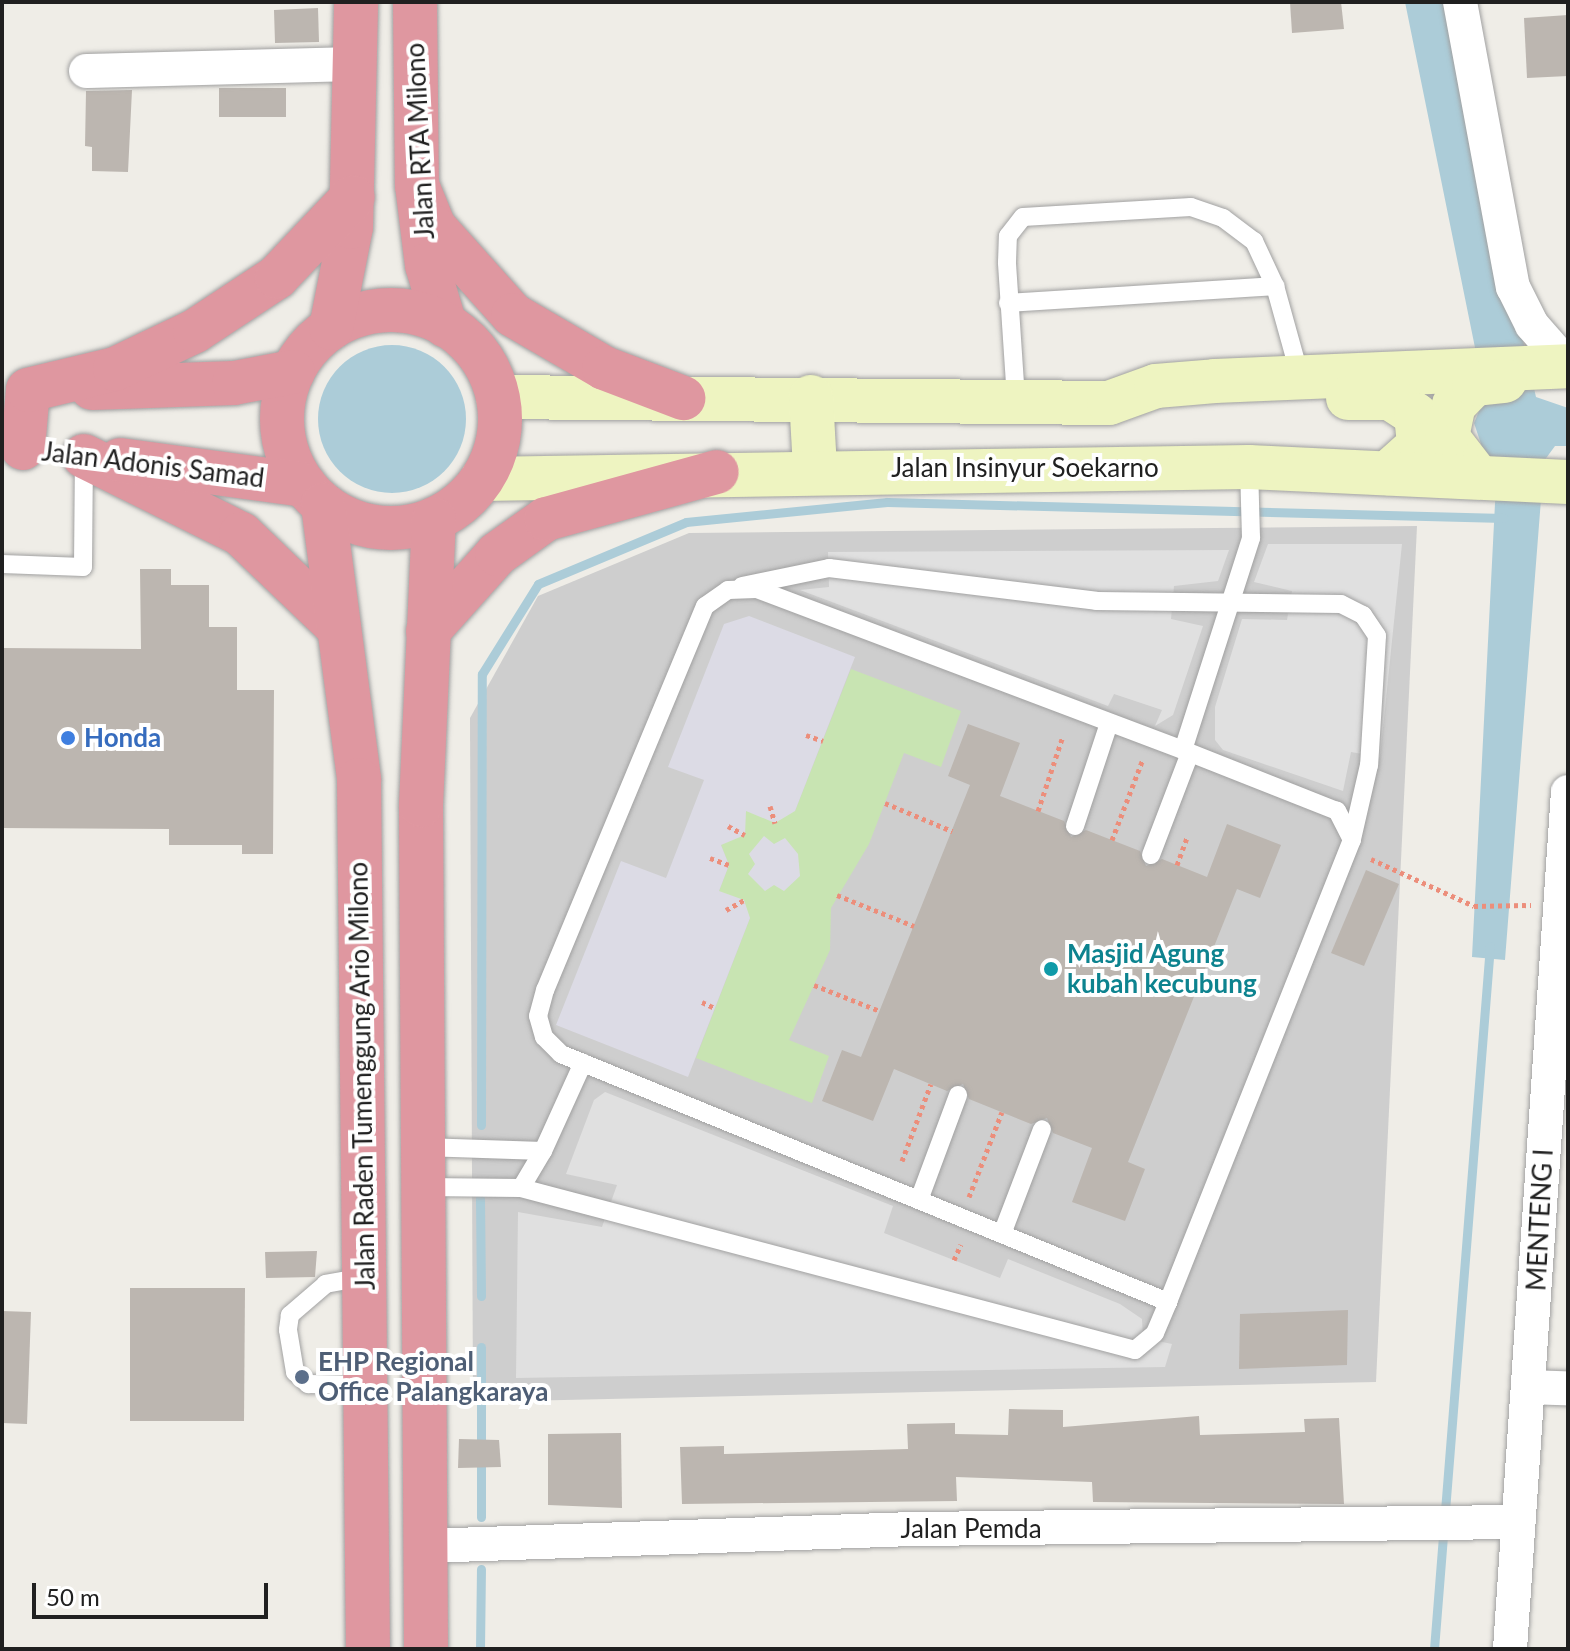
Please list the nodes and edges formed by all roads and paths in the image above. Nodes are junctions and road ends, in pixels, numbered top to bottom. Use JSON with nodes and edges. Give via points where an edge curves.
{"nodes":[{"id":1,"x":356,"y":2,"type":"edge"},
{"id":2,"x":415,"y":2,"type":"edge"},
{"id":3,"x":1460,"y":2,"type":"edge"},
{"id":4,"x":356,"y":64,"type":"junction"},
{"id":5,"x":86,"y":71,"type":"dead end"},
{"id":6,"x":417,"y":185,"type":"junction"},
{"id":7,"x":353,"y":197,"type":"junction"},
{"id":8,"x":1275,"y":286,"type":"junction"},
{"id":9,"x":1008,"y":303,"type":"junction"},
{"id":10,"x":445,"y":325,"type":"junction"},
{"id":11,"x":331,"y":328,"type":"junction"},
{"id":12,"x":1549,"y":370,"type":"edge"},
{"id":13,"x":293,"y":372,"type":"junction"},
{"id":14,"x":1300,"y":376,"type":"junction"},
{"id":15,"x":1452,"y":376,"type":"junction"},
{"id":16,"x":15,"y":390,"type":"edge"},
{"id":17,"x":498,"y":397,"type":"junction"},
{"id":18,"x":811,"y":397,"type":"junction"},
{"id":19,"x":683,"y":398,"type":"junction"},
{"id":20,"x":1016,"y":399,"type":"junction"},
{"id":21,"x":1109,"y":403,"type":"junction"},
{"id":22,"x":13,"y":448,"type":"edge"},
{"id":23,"x":84,"y":456,"type":"junction"},
{"id":24,"x":815,"y":469,"type":"junction"},
{"id":25,"x":717,"y":472,"type":"junction"},
{"id":26,"x":1388,"y":473,"type":"junction"},
{"id":27,"x":1249,"y":478,"type":"junction"},
{"id":28,"x":482,"y":479,"type":"junction"},
{"id":29,"x":1491,"y":480,"type":"junction"},
{"id":30,"x":1556,"y":482,"type":"edge"},
{"id":31,"x":314,"y":495,"type":"junction"},
{"id":32,"x":434,"y":519,"type":"junction"},
{"id":33,"x":2,"y":564,"type":"edge"},
{"id":34,"x":728,"y":590,"type":"junction"},
{"id":35,"x":1230,"y":603,"type":"junction"},
{"id":36,"x":339,"y":628,"type":"junction"},
{"id":37,"x":428,"y":631,"type":"junction"},
{"id":38,"x":1109,"y":723,"type":"junction"},
{"id":39,"x":806,"y":735,"type":"dead end"},
{"id":40,"x":1063,"y":736,"type":"dead end"},
{"id":41,"x":823,"y":741,"type":"dead end"},
{"id":42,"x":1186,"y":752,"type":"junction"},
{"id":43,"x":1141,"y":765,"type":"dead end"},
{"id":44,"x":1568,"y":792,"type":"edge"},
{"id":45,"x":885,"y":803,"type":"dead end"},
{"id":46,"x":770,"y":806,"type":"dead end"},
{"id":47,"x":1038,"y":811,"type":"dead end"},
{"id":48,"x":775,"y":823,"type":"dead end"},
{"id":49,"x":728,"y":826,"type":"dead end"},
{"id":50,"x":1075,"y":826,"type":"dead end"},
{"id":51,"x":952,"y":831,"type":"dead end"},
{"id":52,"x":745,"y":835,"type":"dead end"},
{"id":53,"x":1112,"y":840,"type":"dead end"},
{"id":54,"x":1350,"y":844,"type":"junction"},
{"id":55,"x":1151,"y":855,"type":"dead end"},
{"id":56,"x":710,"y":858,"type":"dead end"},
{"id":57,"x":729,"y":865,"type":"dead end"},
{"id":58,"x":837,"y":895,"type":"dead end"},
{"id":59,"x":744,"y":900,"type":"dead end"},
{"id":60,"x":1508,"y":906,"type":"dead end"},
{"id":61,"x":726,"y":910,"type":"dead end"},
{"id":62,"x":914,"y":926,"type":"dead end"},
{"id":63,"x":814,"y":985,"type":"dead end"},
{"id":64,"x":702,"y":1002,"type":"dead end"},
{"id":65,"x":715,"y":1008,"type":"dead end"},
{"id":66,"x":880,"y":1011,"type":"dead end"},
{"id":67,"x":583,"y":1063,"type":"junction"},
{"id":68,"x":931,"y":1084,"type":"dead end"},
{"id":69,"x":958,"y":1095,"type":"dead end"},
{"id":70,"x":1002,"y":1112,"type":"dead end"},
{"id":71,"x":1042,"y":1129,"type":"dead end"},
{"id":72,"x":543,"y":1151,"type":"junction"},
{"id":73,"x":902,"y":1161,"type":"dead end"},
{"id":74,"x":423,"y":1167,"type":"junction"},
{"id":75,"x":521,"y":1188,"type":"junction"},
{"id":76,"x":973,"y":1189,"type":"dead end"},
{"id":77,"x":919,"y":1200,"type":"junction"},
{"id":78,"x":1002,"y":1234,"type":"junction"},
{"id":79,"x":364,"y":1277,"type":"junction"},
{"id":80,"x":1168,"y":1302,"type":"junction"},
{"id":81,"x":366,"y":1385,"type":"junction"},
{"id":82,"x":1530,"y":1387,"type":"junction"},
{"id":83,"x":1568,"y":1388,"type":"edge"},
{"id":84,"x":1517,"y":1522,"type":"junction"},
{"id":85,"x":426,"y":1546,"type":"junction"},
{"id":86,"x":368,"y":1649,"type":"edge"},
{"id":87,"x":426,"y":1649,"type":"edge"},
{"id":88,"x":1510,"y":1649,"type":"edge"}],
"edges":[{"from":1,"to":4,"type":"highway"},
{"from":2,"to":6,"type":"highway","name":"Jalan RTA Milono"},
{"from":3,"to":12,"type":"street","via":[[1513,287]]},
{"from":4,"to":5,"type":"street"},
{"from":4,"to":7,"type":"highway"},
{"from":6,"to":10,"type":"highway","name":"Jalan RTA Milono","via":[[427,265]]},
{"from":6,"to":19,"type":"highway","via":[[434,227],[513,315],[604,368]]},
{"from":7,"to":11,"type":"highway"},
{"from":7,"to":16,"type":"highway","via":[[277,277],[195,331],[115,369]]},
{"from":8,"to":9,"type":"lane"},
{"from":8,"to":9,"type":"lane","via":[[1254,241],[1223,218],[1191,207],[1023,217],[1008,236]]},
{"from":8,"to":14,"type":"lane"},
{"from":9,"to":20,"type":"lane"},
{"from":10,"to":11,"type":"highway","via":[[388,311]]},
{"from":10,"to":17,"type":"highway","via":[[473,348]]},
{"from":11,"to":13,"type":"highway"},
{"from":12,"to":15,"type":"street"},
{"from":13,"to":16,"type":"highway","via":[[234,383]]},
{"from":13,"to":31,"type":"highway","via":[[282,431]]},
{"from":14,"to":15,"type":"street"},
{"from":14,"to":21,"type":"street","via":[[1156,386]]},
{"from":15,"to":29,"type":"street","via":[[1462,391],[1447,437],[1463,466]]},
{"from":16,"to":22,"type":"highway"},
{"from":17,"to":19,"type":"street"},
{"from":17,"to":28,"type":"highway","via":[[498,440]]},
{"from":18,"to":19,"type":"street"},
{"from":18,"to":20,"type":"street"},
{"from":18,"to":24,"type":"street"},
{"from":20,"to":21,"type":"street"},
{"from":21,"to":26,"type":"street","via":[[1390,398],[1416,415],[1420,432],[1412,457]]},
{"from":22,"to":23,"type":"highway","name":"Jalan Adonis Samad"},
{"from":23,"to":31,"type":"highway","name":"Jalan Adonis Samad"},
{"from":23,"to":33,"type":"lane","via":[[83,567]]},
{"from":23,"to":36,"type":"highway","via":[[241,534]]},
{"from":24,"to":25,"type":"street","name":"Jalan Insinyur Soekarno"},
{"from":24,"to":27,"type":"street","name":"Jalan Insinyur Soekarno"},
{"from":25,"to":28,"type":"street","name":"Jalan Insinyur Soekarno"},
{"from":25,"to":37,"type":"highway","via":[[546,519],[497,554]]},
{"from":26,"to":27,"type":"street","name":"Jalan Insinyur Soekarno"},
{"from":26,"to":29,"type":"street","name":"Jalan Insinyur Soekarno"},
{"from":27,"to":35,"type":"lane","via":[[1250,520]]},
{"from":28,"to":32,"type":"highway"},
{"from":29,"to":30,"type":"street","name":"Jalan Insinyur Soekarno"},
{"from":31,"to":32,"type":"highway","via":[[377,527]]},
{"from":31,"to":36,"type":"highway","name":"Jalan Raden Tumenggung Ario Milono"},
{"from":32,"to":37,"type":"highway"},
{"from":34,"to":35,"type":"lane","via":[[829,568],[1096,601]]},
{"from":34,"to":38,"type":"lane","via":[[756,589]]},
{"from":34,"to":67,"type":"lane","via":[[705,606],[545,990],[538,1016],[544,1037]]},
{"from":35,"to":42,"type":"lane"},
{"from":35,"to":54,"type":"lane","via":[[1341,604],[1363,615],[1377,636],[1369,765]]},
{"from":36,"to":79,"type":"highway","name":"Jalan Raden Tumenggung Ario Milono","via":[[359,780]]},
{"from":37,"to":74,"type":"highway","via":[[421,805]]},
{"from":38,"to":42,"type":"lane"},
{"from":38,"to":50,"type":"lane"},
{"from":39,"to":41,"type":"path"},
{"from":40,"to":47,"type":"path"},
{"from":42,"to":54,"type":"lane","via":[[1337,811]]},
{"from":42,"to":55,"type":"lane"},
{"from":43,"to":53,"type":"path"},
{"from":44,"to":82,"type":"street","name":"MENTENG I"},
{"from":45,"to":51,"type":"path"},
{"from":46,"to":48,"type":"path"},
{"from":49,"to":52,"type":"path"},
{"from":54,"to":60,"type":"path","via":[[1474,906]]},
{"from":54,"to":80,"type":"lane"},
{"from":56,"to":57,"type":"path"},
{"from":58,"to":62,"type":"path"},
{"from":59,"to":61,"type":"path"},
{"from":63,"to":66,"type":"path"},
{"from":64,"to":65,"type":"path"},
{"from":67,"to":72,"type":"lane"},
{"from":67,"to":77,"type":"lane"},
{"from":68,"to":73,"type":"path"},
{"from":69,"to":77,"type":"lane"},
{"from":70,"to":76,"type":"path"},
{"from":71,"to":78,"type":"lane"},
{"from":72,"to":74,"type":"lane"},
{"from":72,"to":75,"type":"lane"},
{"from":74,"to":75,"type":"lane"},
{"from":74,"to":85,"type":"highway"},
{"from":75,"to":80,"type":"lane","via":[[1135,1350],[1155,1333]]},
{"from":77,"to":78,"type":"lane"},
{"from":78,"to":80,"type":"lane"},
{"from":79,"to":81,"type":"highway","name":"Jalan Raden Tumenggung Ario Milono"},
{"from":79,"to":81,"type":"lane","via":[[318,1290],[290,1315],[288,1330],[295,1372],[308,1384]]},
{"from":81,"to":86,"type":"highway","name":"Jalan Raden Tumenggung Ario Milono"},
{"from":82,"to":83,"type":"street"},
{"from":82,"to":84,"type":"street","name":"MENTENG I"},
{"from":84,"to":85,"type":"street","name":"Jalan Pemda","via":[[917,1529]]},
{"from":84,"to":88,"type":"street","name":"MENTENG I"},
{"from":85,"to":87,"type":"highway"}]}
